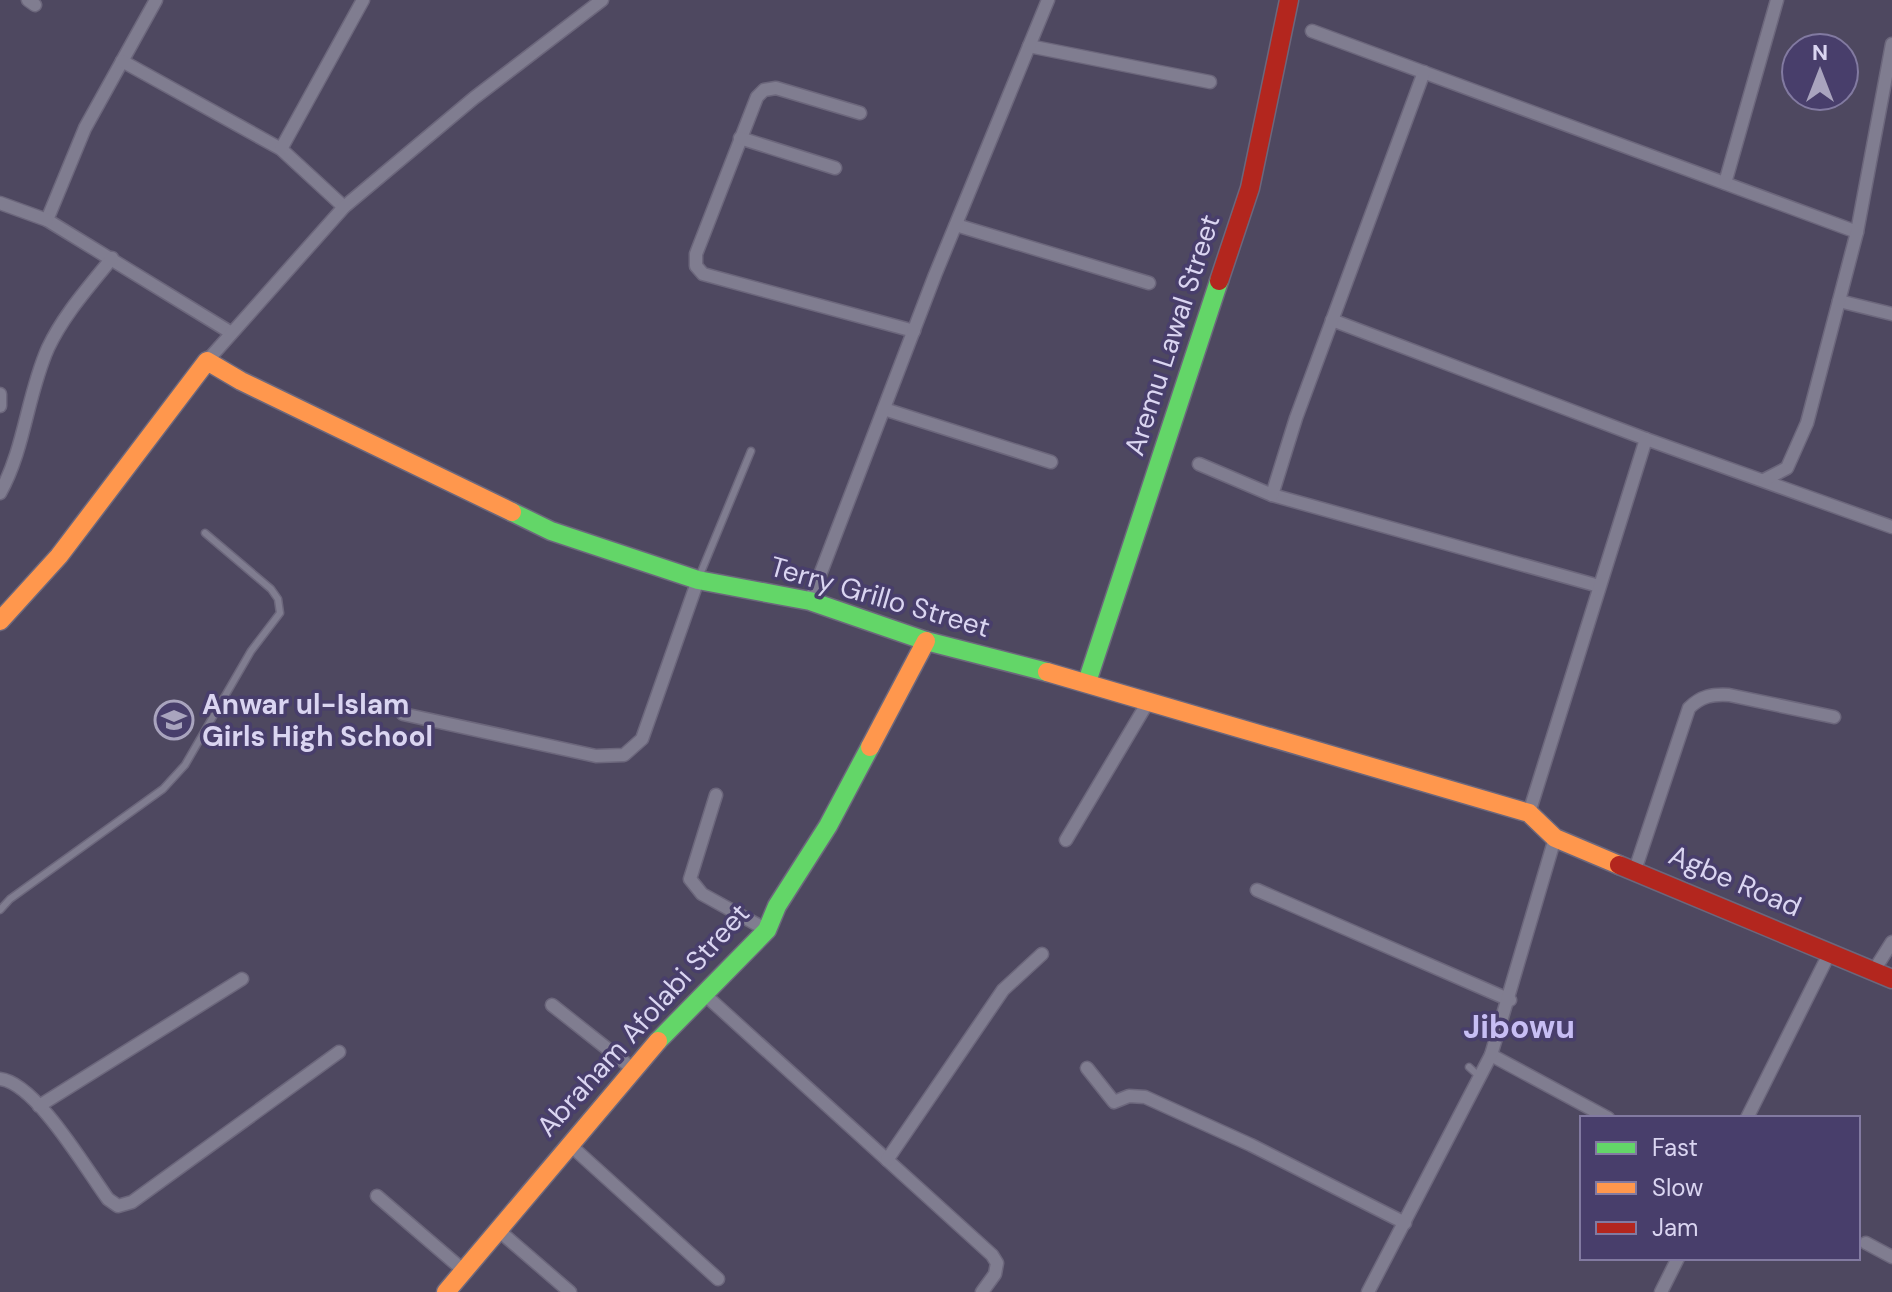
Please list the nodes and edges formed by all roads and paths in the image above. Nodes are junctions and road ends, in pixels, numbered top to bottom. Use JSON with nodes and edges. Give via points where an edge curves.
{"nodes":[{"id":1,"x":156,"y":0,"type":"edge"},
{"id":2,"x":363,"y":0,"type":"edge"},
{"id":3,"x":602,"y":0,"type":"edge"},
{"id":4,"x":1048,"y":0,"type":"edge"},
{"id":5,"x":1289,"y":0,"type":"edge"},
{"id":6,"x":1777,"y":0,"type":"edge"},
{"id":7,"x":1312,"y":31,"type":"dead end"},
{"id":8,"x":1892,"y":44,"type":"edge"},
{"id":9,"x":1029,"y":46,"type":"junction"},
{"id":10,"x":122,"y":61,"type":"junction"},
{"id":11,"x":1424,"y":72,"type":"junction"},
{"id":12,"x":1210,"y":82,"type":"dead end"},
{"id":13,"x":860,"y":113,"type":"dead end"},
{"id":14,"x":1886,"y":120,"type":"edge"},
{"id":15,"x":740,"y":138,"type":"junction"},
{"id":16,"x":281,"y":149,"type":"junction"},
{"id":17,"x":835,"y":168,"type":"dead end"},
{"id":18,"x":1725,"y":183,"type":"junction"},
{"id":19,"x":0,"y":203,"type":"edge"},
{"id":20,"x":344,"y":207,"type":"junction"},
{"id":21,"x":47,"y":220,"type":"junction"},
{"id":22,"x":956,"y":225,"type":"junction"},
{"id":23,"x":1857,"y":232,"type":"junction"},
{"id":24,"x":112,"y":258,"type":"junction"},
{"id":25,"x":1149,"y":283,"type":"dead end"},
{"id":26,"x":1839,"y":301,"type":"junction"},
{"id":27,"x":1892,"y":314,"type":"edge"},
{"id":28,"x":1332,"y":320,"type":"junction"},
{"id":29,"x":914,"y":331,"type":"junction"},
{"id":30,"x":230,"y":332,"type":"junction"},
{"id":31,"x":207,"y":361,"type":"junction"},
{"id":32,"x":0,"y":394,"type":"edge"},
{"id":33,"x":0,"y":406,"type":"edge"},
{"id":34,"x":884,"y":409,"type":"junction"},
{"id":35,"x":1646,"y":439,"type":"junction"},
{"id":36,"x":751,"y":451,"type":"dead end"},
{"id":37,"x":1051,"y":462,"type":"dead end"},
{"id":38,"x":1199,"y":464,"type":"dead end"},
{"id":39,"x":1764,"y":480,"type":"junction"},
{"id":40,"x":0,"y":493,"type":"edge"},
{"id":41,"x":1272,"y":495,"type":"junction"},
{"id":42,"x":1892,"y":527,"type":"edge"},
{"id":43,"x":205,"y":533,"type":"dead end"},
{"id":44,"x":698,"y":580,"type":"junction"},
{"id":45,"x":1599,"y":586,"type":"junction"},
{"id":46,"x":810,"y":601,"type":"junction"},
{"id":47,"x":0,"y":621,"type":"edge"},
{"id":48,"x":926,"y":641,"type":"junction"},
{"id":49,"x":1087,"y":682,"type":"junction"},
{"id":50,"x":1148,"y":702,"type":"junction"},
{"id":51,"x":403,"y":714,"type":"dead end"},
{"id":52,"x":1834,"y":717,"type":"dead end"},
{"id":53,"x":716,"y":795,"type":"dead end"},
{"id":54,"x":1529,"y":813,"type":"junction"},
{"id":55,"x":1555,"y":838,"type":"junction"},
{"id":56,"x":1066,"y":840,"type":"dead end"},
{"id":57,"x":1635,"y":870,"type":"junction"},
{"id":58,"x":1257,"y":890,"type":"dead end"},
{"id":59,"x":0,"y":910,"type":"edge"},
{"id":60,"x":767,"y":930,"type":"junction"},
{"id":61,"x":1892,"y":942,"type":"edge"},
{"id":62,"x":1830,"y":952,"type":"junction"},
{"id":63,"x":1042,"y":954,"type":"dead end"},
{"id":64,"x":1873,"y":972,"type":"junction"},
{"id":65,"x":242,"y":979,"type":"dead end"},
{"id":66,"x":1892,"y":979,"type":"edge"},
{"id":67,"x":703,"y":993,"type":"junction"},
{"id":68,"x":1510,"y":1000,"type":"junction"},
{"id":69,"x":552,"y":1005,"type":"dead end"},
{"id":70,"x":339,"y":1052,"type":"dead end"},
{"id":71,"x":1491,"y":1055,"type":"junction"},
{"id":72,"x":1469,"y":1067,"type":"dead end"},
{"id":73,"x":1087,"y":1068,"type":"dead end"},
{"id":74,"x":633,"y":1069,"type":"junction"},
{"id":75,"x":1480,"y":1077,"type":"junction"},
{"id":76,"x":0,"y":1079,"type":"edge"},
{"id":77,"x":39,"y":1106,"type":"junction"},
{"id":78,"x":1604,"y":1116,"type":"edge"},
{"id":79,"x":1748,"y":1116,"type":"edge"},
{"id":80,"x":569,"y":1144,"type":"junction"},
{"id":81,"x":887,"y":1160,"type":"junction"},
{"id":82,"x":377,"y":1196,"type":"dead end"},
{"id":83,"x":1405,"y":1223,"type":"junction"},
{"id":84,"x":497,"y":1229,"type":"junction"},
{"id":85,"x":1866,"y":1243,"type":"dead end"},
{"id":86,"x":1892,"y":1257,"type":"edge"},
{"id":87,"x":1677,"y":1260,"type":"edge"},
{"id":88,"x":463,"y":1270,"type":"junction"},
{"id":89,"x":718,"y":1279,"type":"dead end"},
{"id":90,"x":446,"y":1292,"type":"edge"},
{"id":91,"x":570,"y":1292,"type":"edge"},
{"id":92,"x":982,"y":1292,"type":"edge"},
{"id":93,"x":1368,"y":1292,"type":"edge"},
{"id":94,"x":1661,"y":1292,"type":"edge"}],
"edges":[{"from":1,"to":10,"type":"street"},
{"from":2,"to":16,"type":"street"},
{"from":3,"to":20,"type":"street"},
{"from":4,"to":9,"type":"street"},
{"from":5,"to":49,"type":"street","name":"Aremu Lawal Street","via":[[1250,188]]},
{"from":6,"to":18,"type":"street"},
{"from":7,"to":11,"type":"street"},
{"from":8,"to":14,"type":"street"},
{"from":9,"to":12,"type":"street"},
{"from":9,"to":22,"type":"street"},
{"from":10,"to":16,"type":"street"},
{"from":10,"to":21,"type":"street","via":[[85,128]]},
{"from":11,"to":18,"type":"street"},
{"from":11,"to":28,"type":"street"},
{"from":13,"to":15,"type":"street","via":[[776,88],[764,90]]},
{"from":14,"to":23,"type":"street"},
{"from":15,"to":17,"type":"street"},
{"from":15,"to":29,"type":"street","via":[[696,254],[703,274]]},
{"from":16,"to":20,"type":"street"},
{"from":18,"to":23,"type":"street"},
{"from":19,"to":21,"type":"street"},
{"from":20,"to":30,"type":"street"},
{"from":21,"to":24,"type":"street"},
{"from":22,"to":25,"type":"street"},
{"from":22,"to":29,"type":"street"},
{"from":23,"to":26,"type":"street"},
{"from":24,"to":30,"type":"street"},
{"from":24,"to":40,"type":"street","via":[[69,311],[48,348],[16,460]]},
{"from":26,"to":27,"type":"street"},
{"from":26,"to":39,"type":"street","via":[[1797,450],[1787,468]]},
{"from":28,"to":35,"type":"street"},
{"from":28,"to":41,"type":"street"},
{"from":29,"to":34,"type":"street"},
{"from":30,"to":31,"type":"street"},
{"from":31,"to":44,"type":"street","name":"Terry Grillo Street","via":[[551,531]]},
{"from":31,"to":47,"type":"street","via":[[59,556]]},
{"from":32,"to":33,"type":"street"},
{"from":34,"to":37,"type":"street"},
{"from":34,"to":46,"type":"street"},
{"from":35,"to":39,"type":"street"},
{"from":35,"to":45,"type":"street"},
{"from":36,"to":44,"type":"lane"},
{"from":38,"to":41,"type":"street"},
{"from":39,"to":42,"type":"street"},
{"from":41,"to":45,"type":"street"},
{"from":43,"to":59,"type":"lane","via":[[271,589],[280,613],[251,651],[185,765],[163,789]]},
{"from":44,"to":46,"type":"street","name":"Terry Grillo Street"},
{"from":44,"to":51,"type":"street","via":[[642,739],[624,755],[596,756]]},
{"from":45,"to":54,"type":"street"},
{"from":46,"to":48,"type":"street","name":"Terry Grillo Street"},
{"from":48,"to":49,"type":"street","name":"Terry Grillo Street"},
{"from":48,"to":60,"type":"street","name":"Abraham Afolabi Street"},
{"from":49,"to":50,"type":"street","name":"Terry Grillo Street"},
{"from":50,"to":54,"type":"street","name":"Terry Grillo Street"},
{"from":50,"to":56,"type":"street"},
{"from":52,"to":57,"type":"street","via":[[1729,695],[1698,699],[1689,708]]},
{"from":53,"to":60,"type":"street","via":[[690,879],[702,894]]},
{"from":54,"to":55,"type":"street","name":"Terry Grillo Street"},
{"from":55,"to":57,"type":"street","name":"Agbe Road"},
{"from":55,"to":68,"type":"street"},
{"from":57,"to":62,"type":"street","name":"Agbe Road"},
{"from":58,"to":68,"type":"street"},
{"from":60,"to":67,"type":"street","name":"Abraham Afolabi Street"},
{"from":61,"to":64,"type":"street"},
{"from":62,"to":64,"type":"street","name":"Agbe Road"},
{"from":62,"to":79,"type":"street"},
{"from":63,"to":81,"type":"street","via":[[1003,990]]},
{"from":64,"to":66,"type":"street","name":"Agbe Road"},
{"from":65,"to":77,"type":"street"},
{"from":67,"to":74,"type":"street","name":"Abraham Afolabi Street"},
{"from":67,"to":81,"type":"street"},
{"from":68,"to":71,"type":"street"},
{"from":69,"to":74,"type":"street"},
{"from":70,"to":77,"type":"street","via":[[132,1202],[118,1206]]},
{"from":71,"to":75,"type":"street"},
{"from":71,"to":78,"type":"street"},
{"from":72,"to":75,"type":"lane"},
{"from":73,"to":83,"type":"street","via":[[1114,1102],[1145,1097]]},
{"from":74,"to":80,"type":"street","name":"Abraham Afolabi Street"},
{"from":75,"to":83,"type":"street"},
{"from":76,"to":77,"type":"street","via":[[16,1083]]},
{"from":80,"to":84,"type":"street","name":"Abraham Afolabi Street"},
{"from":80,"to":89,"type":"street"},
{"from":81,"to":92,"type":"street","via":[[992,1255],[995,1274]]},
{"from":82,"to":88,"type":"street"},
{"from":83,"to":93,"type":"street"},
{"from":84,"to":88,"type":"street","name":"Abraham Afolabi Street"},
{"from":84,"to":91,"type":"street"},
{"from":85,"to":86,"type":"street"},
{"from":87,"to":94,"type":"street"},
{"from":88,"to":90,"type":"street","name":"Abraham Afolabi Street"}]}
